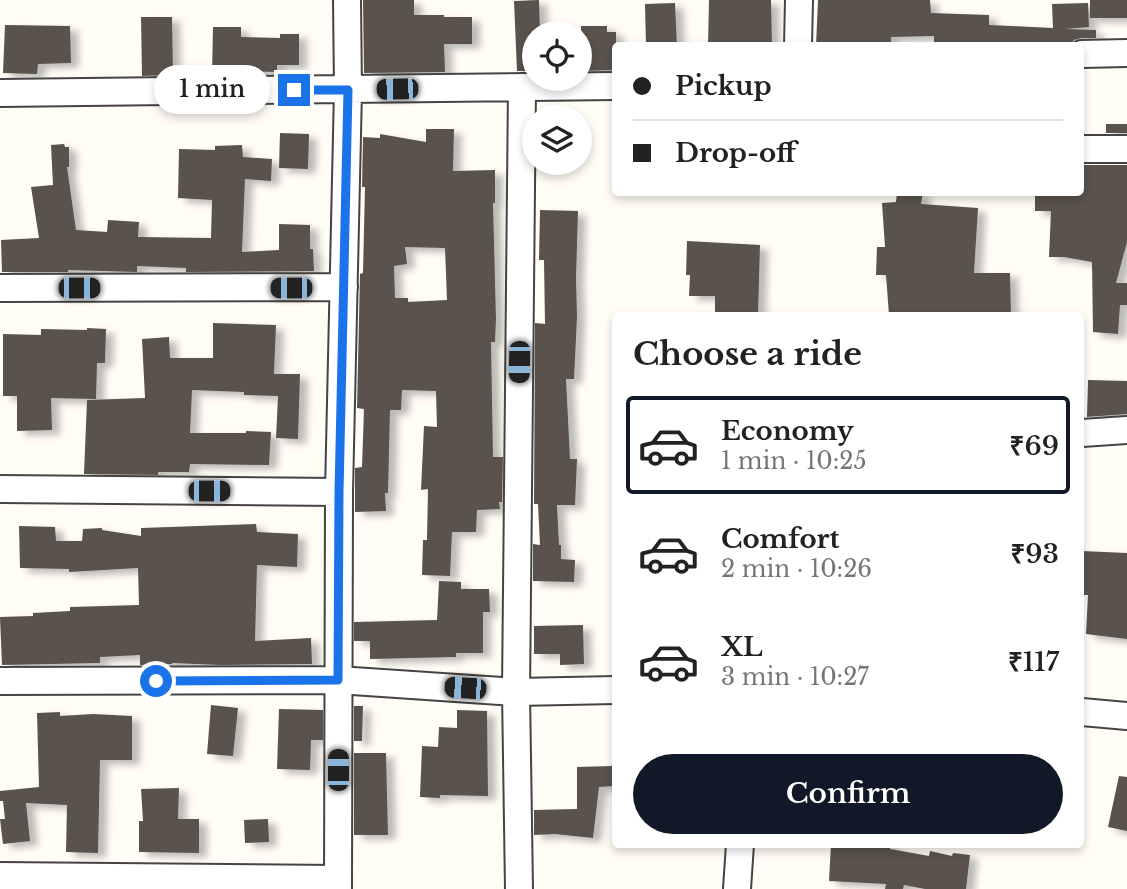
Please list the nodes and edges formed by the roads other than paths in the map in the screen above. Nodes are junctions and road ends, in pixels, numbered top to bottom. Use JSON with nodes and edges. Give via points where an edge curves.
{"nodes":[{"id":1,"x":347,"y":0,"type":"edge"},
{"id":2,"x":799,"y":0,"type":"edge"},
{"id":3,"x":798,"y":42,"type":"edge"},
{"id":4,"x":1127,"y":53,"type":"edge"},
{"id":5,"x":1084,"y":54,"type":"edge"},
{"id":6,"x":522,"y":86,"type":"joint"},
{"id":7,"x":592,"y":86,"type":"edge"},
{"id":8,"x":612,"y":86,"type":"edge"},
{"id":9,"x":348,"y":90,"type":"junction"},
{"id":10,"x":0,"y":93,"type":"edge"},
{"id":11,"x":1084,"y":149,"type":"edge"},
{"id":12,"x":1127,"y":149,"type":"edge"},
{"id":13,"x":344,"y":288,"type":"junction"},
{"id":14,"x":0,"y":289,"type":"edge"},
{"id":15,"x":1127,"y":430,"type":"edge"},
{"id":16,"x":1084,"y":433,"type":"edge"},
{"id":17,"x":0,"y":489,"type":"edge"},
{"id":18,"x":339,"y":492,"type":"junction"},
{"id":19,"x":338,"y":680,"type":"junction"},
{"id":20,"x":0,"y":681,"type":"edge"},
{"id":21,"x":612,"y":690,"type":"edge"},
{"id":22,"x":516,"y":692,"type":"junction"},
{"id":23,"x":1084,"y":712,"type":"edge"},
{"id":24,"x":1127,"y":716,"type":"edge"},
{"id":25,"x":740,"y":848,"type":"edge"},
{"id":26,"x":0,"y":876,"type":"edge"},
{"id":27,"x":338,"y":884,"type":"edge"},
{"id":28,"x":519,"y":889,"type":"edge"},
{"id":29,"x":737,"y":889,"type":"edge"}],
"edges":[{"from":1,"to":9,"type":"street"},
{"from":2,"to":3,"type":"street"},
{"from":4,"to":5,"type":"street"},
{"from":6,"to":9,"type":"street"},
{"from":6,"to":22,"type":"street"},
{"from":7,"to":8,"type":"street"},
{"from":9,"to":10,"type":"street"},
{"from":9,"to":13,"type":"street"},
{"from":11,"to":12,"type":"street"},
{"from":13,"to":14,"type":"street"},
{"from":13,"to":18,"type":"street"},
{"from":15,"to":16,"type":"street"},
{"from":17,"to":18,"type":"street"},
{"from":18,"to":19,"type":"street"},
{"from":19,"to":20,"type":"street"},
{"from":19,"to":22,"type":"street"},
{"from":19,"to":27,"type":"street"},
{"from":21,"to":22,"type":"street"},
{"from":22,"to":28,"type":"street"},
{"from":23,"to":24,"type":"street"},
{"from":25,"to":29,"type":"street"},
{"from":26,"to":27,"type":"street"}]}
